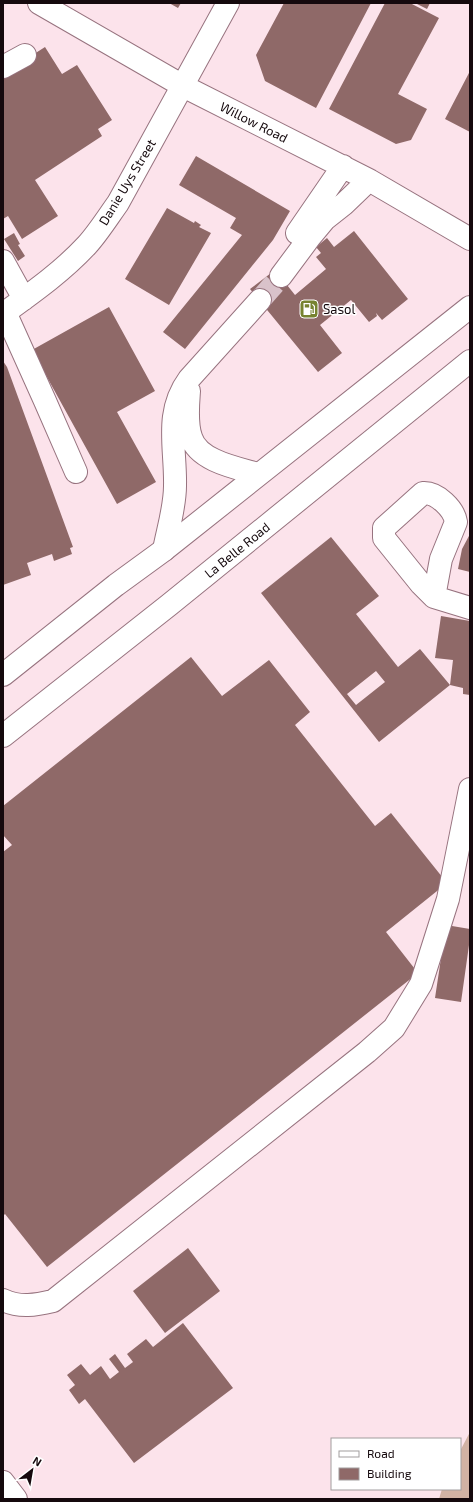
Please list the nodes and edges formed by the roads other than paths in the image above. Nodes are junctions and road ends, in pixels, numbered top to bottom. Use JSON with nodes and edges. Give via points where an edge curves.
{"nodes":[{"id":1,"x":39,"y":3,"type":"edge"},
{"id":2,"x":228,"y":3,"type":"edge"},
{"id":3,"x":25,"y":55,"type":"dead end"},
{"id":4,"x":3,"y":67,"type":"edge"},
{"id":5,"x":183,"y":86,"type":"junction"},
{"id":6,"x":343,"y":166,"type":"junction"},
{"id":7,"x":369,"y":180,"type":"junction"},
{"id":8,"x":470,"y":239,"type":"edge"},
{"id":9,"x":3,"y":261,"type":"edge"},
{"id":10,"x":24,"y":299,"type":"junction"},
{"id":11,"x":260,"y":300,"type":"tunnel mouth"},
{"id":12,"x":470,"y":306,"type":"edge"},
{"id":13,"x":4,"y":313,"type":"edge"},
{"id":14,"x":470,"y":361,"type":"edge"},
{"id":15,"x":189,"y":379,"type":"junction"},
{"id":16,"x":76,"y":472,"type":"dead end"},
{"id":17,"x":258,"y":474,"type":"junction"},
{"id":18,"x":164,"y":550,"type":"junction"},
{"id":19,"x":434,"y":597,"type":"dead end"},
{"id":20,"x":470,"y":608,"type":"edge"},
{"id":21,"x":3,"y":675,"type":"edge"},
{"id":22,"x":3,"y":736,"type":"edge"},
{"id":23,"x":470,"y":789,"type":"edge"},
{"id":24,"x":3,"y":1300,"type":"edge"},
{"id":25,"x":3,"y":1482,"type":"edge"},
{"id":26,"x":16,"y":1499,"type":"edge"}],
"edges":[{"from":1,"to":5,"type":"main road","name":"Willow Road"},
{"from":2,"to":5,"type":"main road","name":"Danie Uys Street"},
{"from":3,"to":4,"type":"main road"},
{"from":5,"to":6,"type":"main road","name":"Willow Road"},
{"from":5,"to":10,"type":"main road","name":"Danie Uys Street","via":[[118,203],[96,234],[66,267]]},
{"from":6,"to":7,"type":"main road","name":"Willow Road"},
{"from":6,"to":7,"type":"main road","via":[[295,236],[284,272],[325,219]]},
{"from":7,"to":8,"type":"main road","name":"Willow Road"},
{"from":9,"to":10,"type":"main road"},
{"from":10,"to":13,"type":"main road","name":"Danie Uys Street"},
{"from":11,"to":15,"type":"main road"},
{"from":12,"to":17,"type":"main road"},
{"from":13,"to":16,"type":"main road"},
{"from":14,"to":22,"type":"main road","name":"La Belle Road"},
{"from":15,"to":17,"type":"main road","via":[[188,411],[190,436],[193,442],[199,450],[214,460]]},
{"from":15,"to":18,"type":"main road","via":[[178,398],[173,420],[175,487]]},
{"from":17,"to":18,"type":"main road"},
{"from":18,"to":21,"type":"main road"},
{"from":19,"to":20,"type":"main road"},
{"from":23,"to":24,"type":"main road","via":[[448,899],[420,984],[394,1028],[368,1052],[53,1301],[32,1306],[10,1304]]},
{"from":25,"to":26,"type":"main road"}]}
